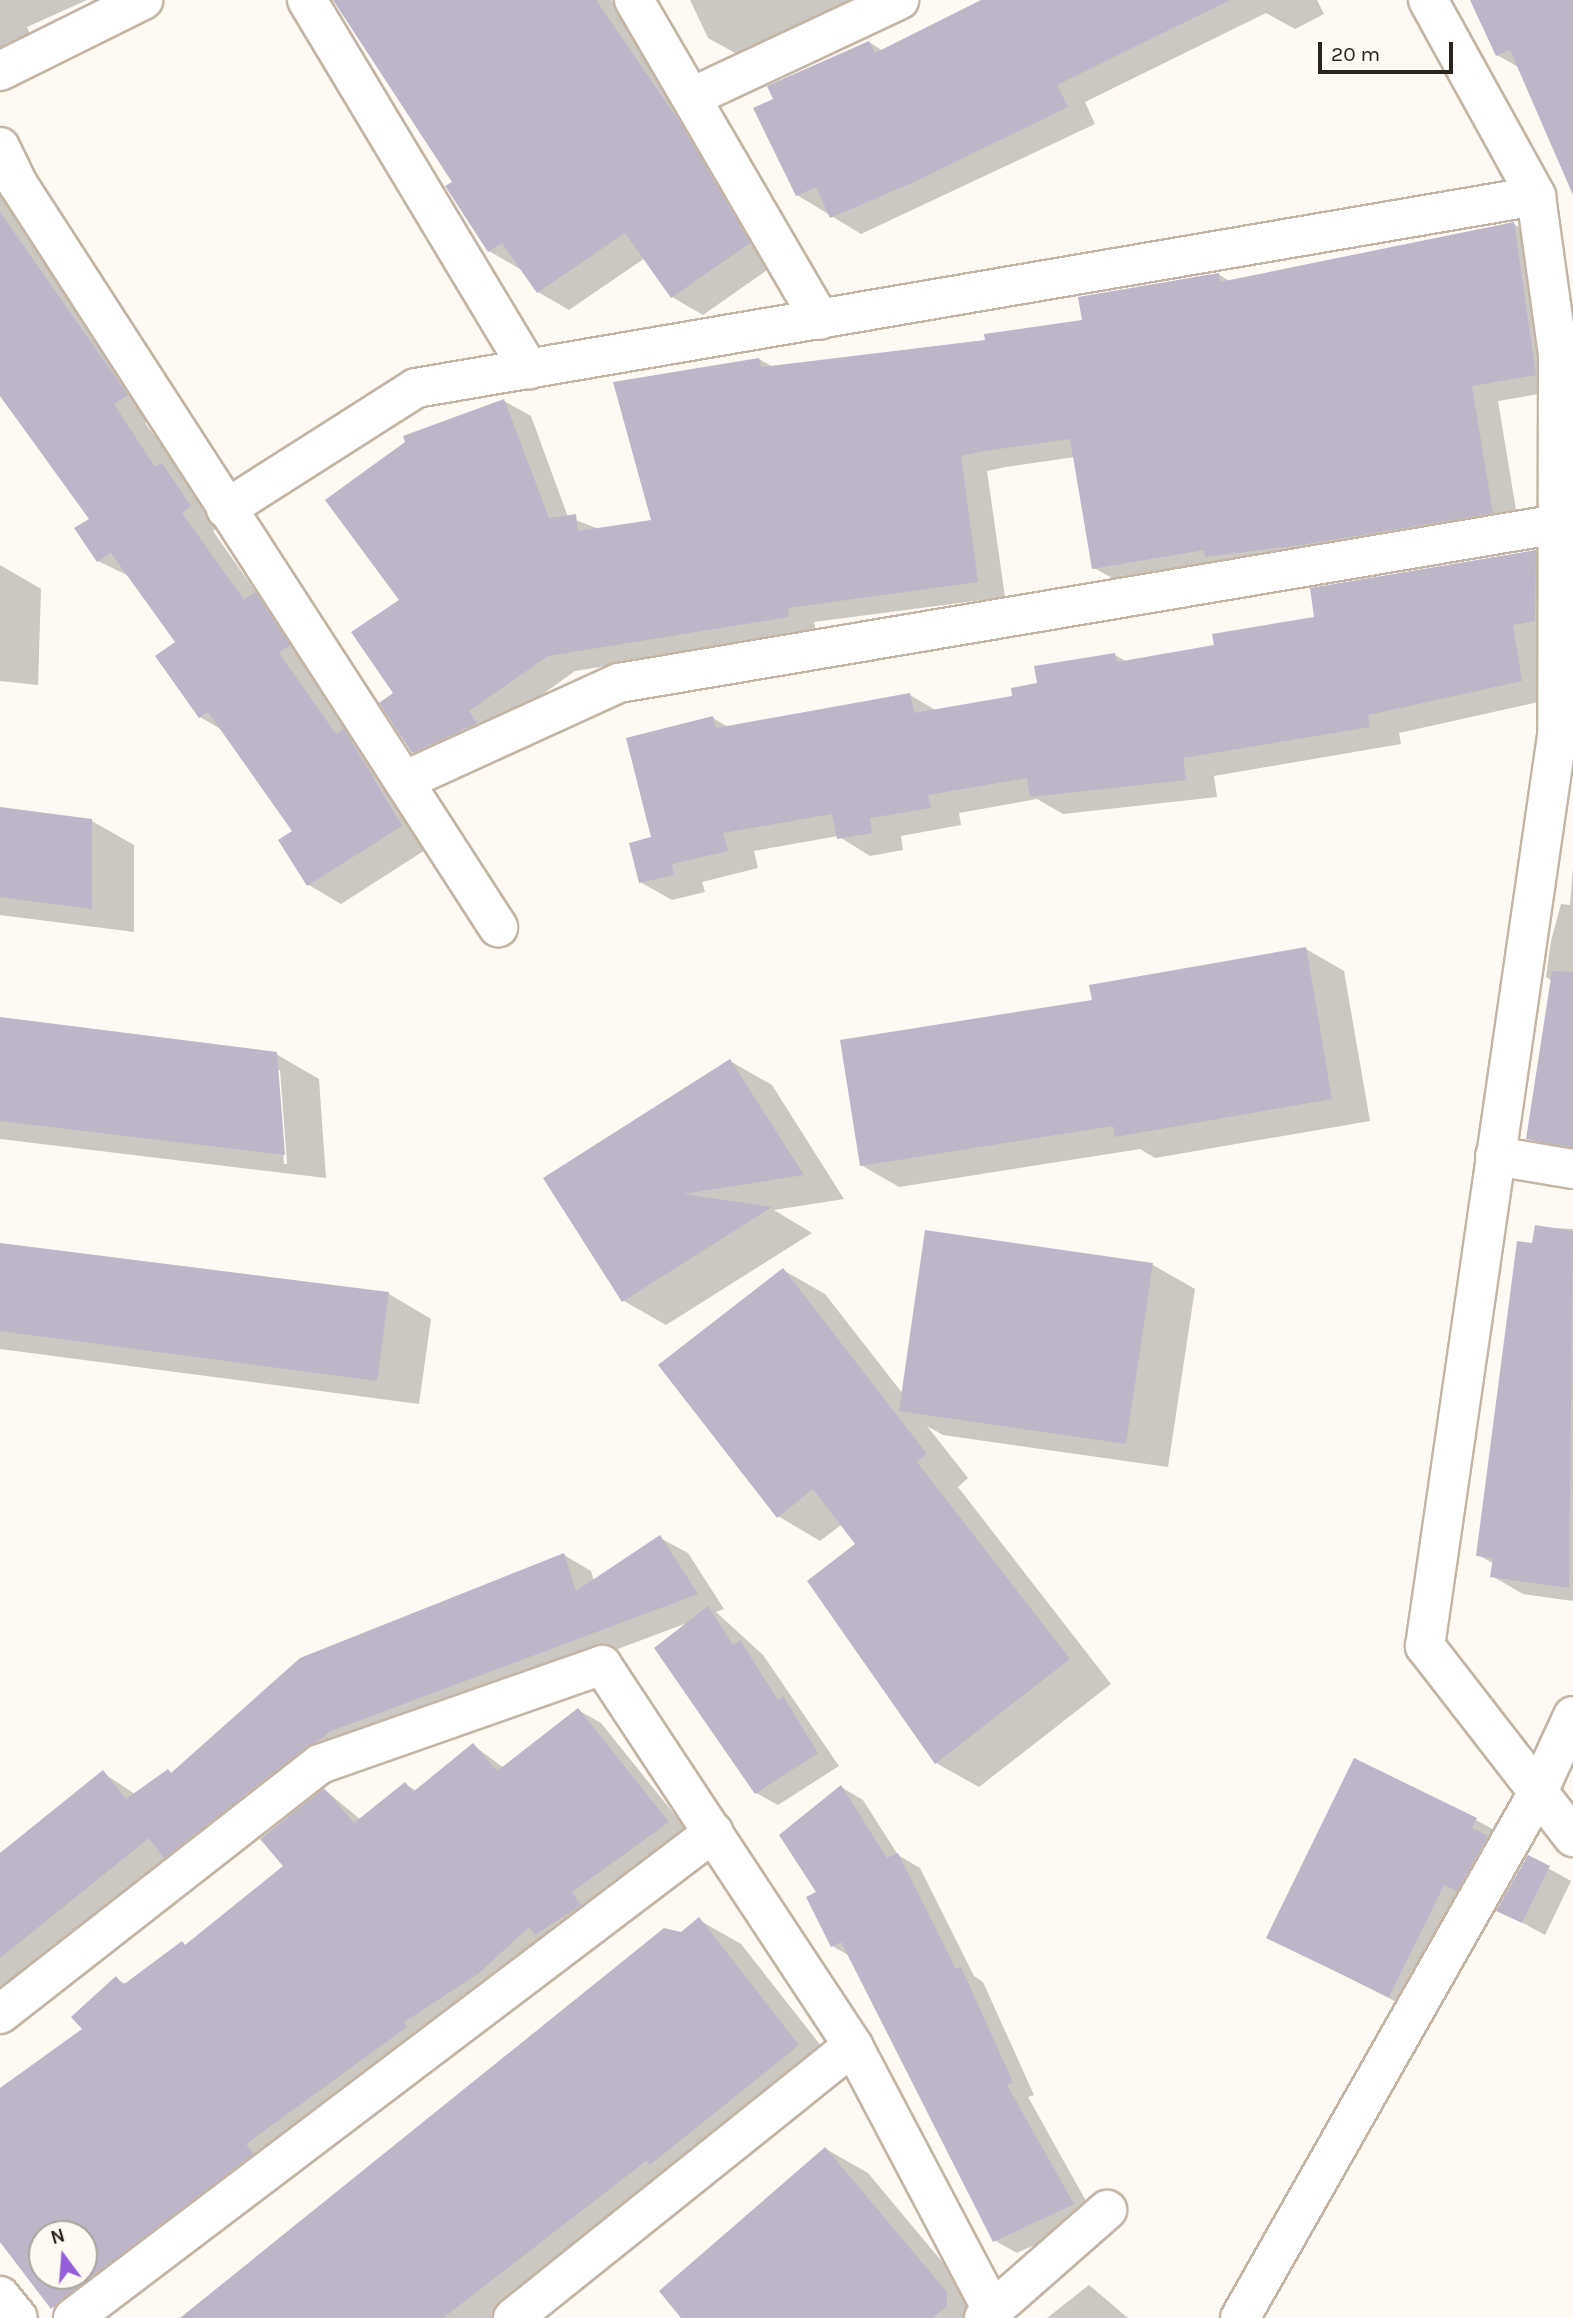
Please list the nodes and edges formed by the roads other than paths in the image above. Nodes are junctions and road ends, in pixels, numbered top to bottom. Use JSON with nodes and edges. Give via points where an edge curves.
{"nodes":[{"id":1,"x":143,"y":0,"type":"edge"},
{"id":2,"x":307,"y":0,"type":"edge"},
{"id":3,"x":634,"y":0,"type":"edge"},
{"id":4,"x":899,"y":0,"type":"edge"},
{"id":5,"x":1428,"y":0,"type":"edge"},
{"id":6,"x":0,"y":71,"type":"edge"},
{"id":7,"x":692,"y":97,"type":"junction"},
{"id":8,"x":0,"y":147,"type":"edge"},
{"id":9,"x":1536,"y":196,"type":"junction"},
{"id":10,"x":820,"y":320,"type":"junction"},
{"id":11,"x":528,"y":369,"type":"junction"},
{"id":12,"x":226,"y":509,"type":"junction"},
{"id":13,"x":1558,"y":524,"type":"junction"},
{"id":14,"x":406,"y":780,"type":"junction"},
{"id":15,"x":499,"y":927,"type":"dead end"},
{"id":16,"x":1495,"y":1156,"type":"junction"},
{"id":17,"x":1573,"y":1169,"type":"edge"},
{"id":18,"x":1573,"y":1716,"type":"edge"},
{"id":19,"x":1536,"y":1796,"type":"junction"},
{"id":20,"x":714,"y":1832,"type":"junction"},
{"id":21,"x":1573,"y":1837,"type":"edge"},
{"id":22,"x":0,"y":2014,"type":"edge"},
{"id":23,"x":853,"y":2046,"type":"junction"},
{"id":24,"x":1107,"y":2210,"type":"dead end"},
{"id":25,"x":0,"y":2297,"type":"edge"},
{"id":26,"x":989,"y":2314,"type":"edge"},
{"id":27,"x":18,"y":2318,"type":"edge"},
{"id":28,"x":73,"y":2318,"type":"edge"},
{"id":29,"x":513,"y":2318,"type":"edge"},
{"id":30,"x":1240,"y":2318,"type":"edge"}],
"edges":[{"from":1,"to":6,"type":"street"},
{"from":2,"to":11,"type":"street"},
{"from":3,"to":7,"type":"street"},
{"from":4,"to":7,"type":"street"},
{"from":5,"to":9,"type":"street"},
{"from":7,"to":10,"type":"street"},
{"from":8,"to":12,"type":"street"},
{"from":9,"to":10,"type":"street"},
{"from":9,"to":13,"type":"street","via":[[1558,354]]},
{"from":10,"to":11,"type":"street"},
{"from":11,"to":12,"type":"street","via":[[415,388]]},
{"from":12,"to":14,"type":"street"},
{"from":13,"to":14,"type":"street","via":[[619,683]]},
{"from":13,"to":16,"type":"street","via":[[1557,736]]},
{"from":14,"to":15,"type":"street"},
{"from":16,"to":17,"type":"street"},
{"from":16,"to":19,"type":"street","via":[[1425,1646]]},
{"from":18,"to":19,"type":"street"},
{"from":19,"to":21,"type":"street"},
{"from":19,"to":30,"type":"street"},
{"from":20,"to":22,"type":"street","via":[[602,1665],[320,1765]]},
{"from":20,"to":23,"type":"street"},
{"from":20,"to":28,"type":"street"},
{"from":23,"to":26,"type":"street"},
{"from":23,"to":29,"type":"street"},
{"from":24,"to":26,"type":"street"},
{"from":25,"to":27,"type":"street"}]}
